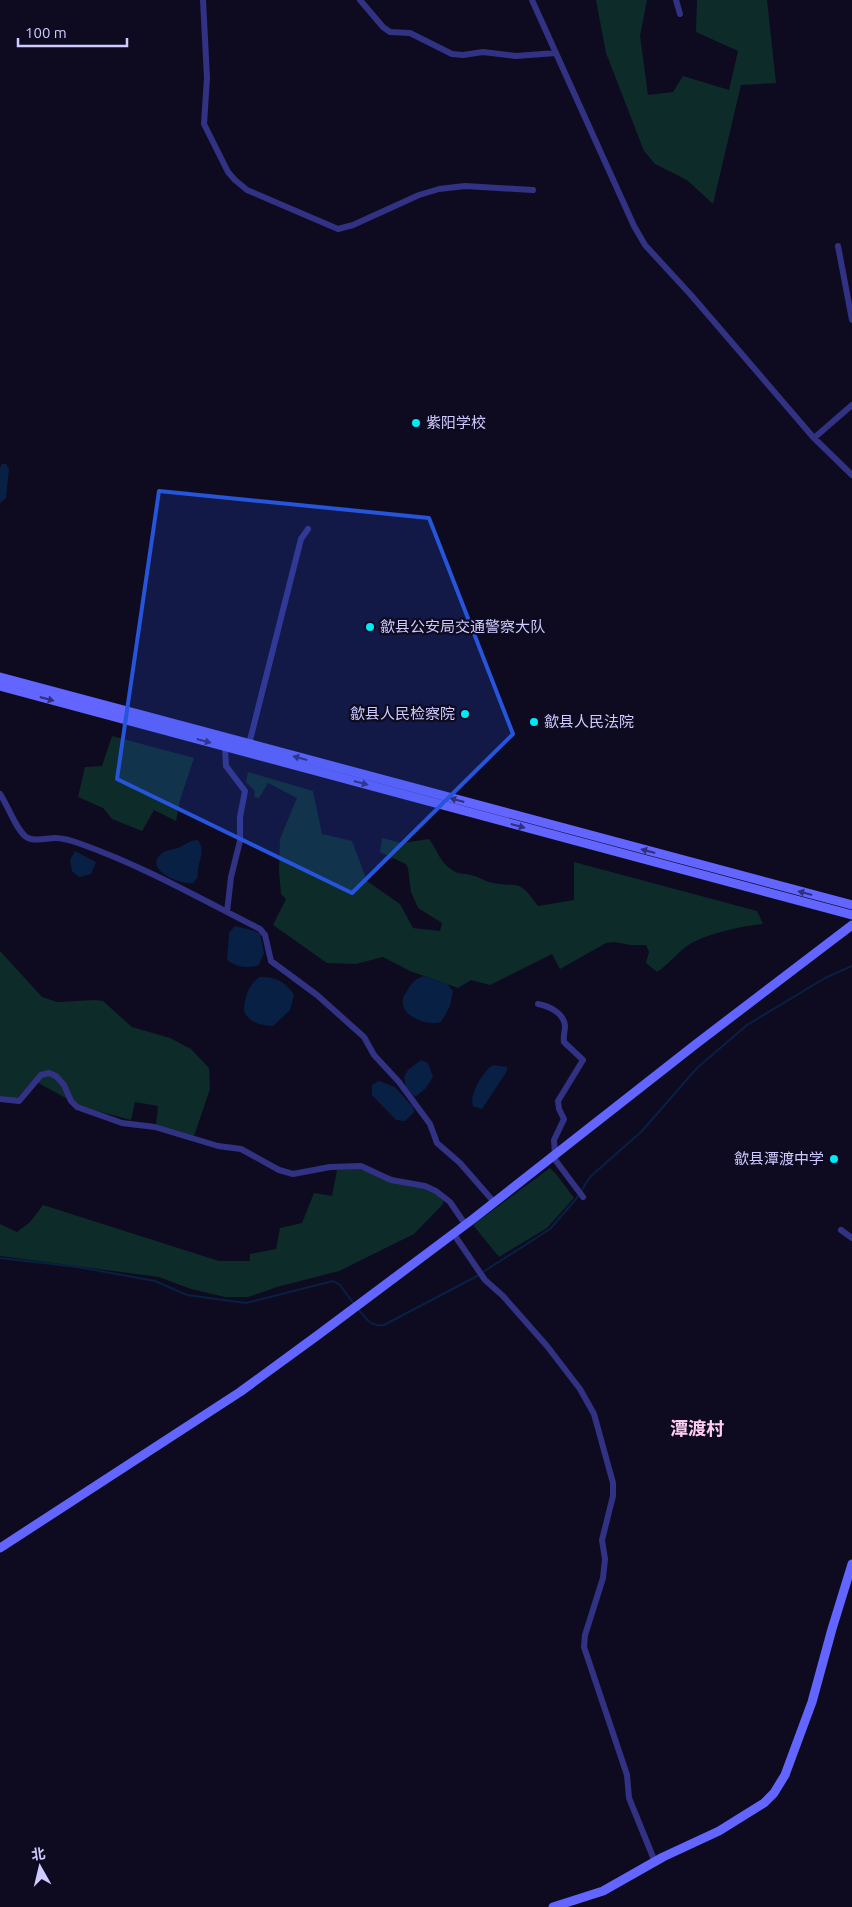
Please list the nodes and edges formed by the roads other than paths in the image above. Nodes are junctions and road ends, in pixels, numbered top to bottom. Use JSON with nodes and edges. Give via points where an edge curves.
{"nodes":[{"id":1,"x":203,"y":0,"type":"edge"},
{"id":2,"x":360,"y":0,"type":"edge"},
{"id":3,"x":532,"y":0,"type":"edge"},
{"id":4,"x":676,"y":0,"type":"edge"},
{"id":5,"x":680,"y":14,"type":"dead end"},
{"id":6,"x":556,"y":53,"type":"junction"},
{"id":7,"x":532,"y":190,"type":"dead end"},
{"id":8,"x":838,"y":246,"type":"dead end"},
{"id":9,"x":852,"y":320,"type":"edge"},
{"id":10,"x":852,"y":405,"type":"edge"},
{"id":11,"x":814,"y":438,"type":"junction"},
{"id":12,"x":852,"y":475,"type":"edge"},
{"id":13,"x":308,"y":529,"type":"dead end"},
{"id":14,"x":0,"y":677,"type":"edge"},
{"id":15,"x":0,"y":686,"type":"edge"},
{"id":16,"x":249,"y":744,"type":"junction"},
{"id":17,"x":225,"y":747,"type":"junction"},
{"id":18,"x":0,"y":794,"type":"edge"},
{"id":19,"x":852,"y":906,"type":"edge"},
{"id":20,"x":227,"y":912,"type":"junction"},
{"id":21,"x":852,"y":915,"type":"edge"},
{"id":22,"x":852,"y":925,"type":"edge"},
{"id":23,"x":538,"y":1004,"type":"dead end"},
{"id":24,"x":0,"y":1099,"type":"edge"},
{"id":25,"x":554,"y":1156,"type":"junction"},
{"id":26,"x":583,"y":1197,"type":"dead end"},
{"id":27,"x":494,"y":1202,"type":"junction"},
{"id":28,"x":465,"y":1224,"type":"junction"},
{"id":29,"x":841,"y":1230,"type":"dead end"},
{"id":30,"x":453,"y":1234,"type":"junction"},
{"id":31,"x":852,"y":1238,"type":"edge"},
{"id":32,"x":0,"y":1548,"type":"edge"},
{"id":33,"x":852,"y":1564,"type":"edge"},
{"id":34,"x":655,"y":1862,"type":"junction"},
{"id":35,"x":554,"y":1907,"type":"edge"}],
"edges":[{"from":1,"to":7,"type":"street","via":[[207,78],[204,124],[228,172],[246,190],[338,229],[439,189],[465,186]]},
{"from":2,"to":6,"type":"street","via":[[390,32],[410,33],[452,54],[483,52],[516,56]]},
{"from":3,"to":6,"type":"street"},
{"from":4,"to":5,"type":"street"},
{"from":6,"to":11,"type":"street","via":[[645,245]]},
{"from":8,"to":9,"type":"street"},
{"from":10,"to":11,"type":"street"},
{"from":11,"to":12,"type":"street"},
{"from":13,"to":16,"type":"street","via":[[301,539]]},
{"from":14,"to":16,"type":"main road"},
{"from":15,"to":17,"type":"main road","one_way":true},
{"from":19,"to":16,"type":"main road","one_way":true},
{"from":17,"to":20,"type":"street","via":[[226,766],[245,791]]},
{"from":17,"to":21,"type":"main road","one_way":true},
{"from":18,"to":20,"type":"street","via":[[27,838],[58,838],[79,843],[130,864]]},
{"from":20,"to":27,"type":"street","via":[[260,929],[265,935],[271,961],[317,995],[364,1037],[374,1055],[430,1124],[437,1143],[460,1163]]},
{"from":22,"to":25,"type":"main road"},
{"from":23,"to":25,"type":"street","via":[[561,1016],[565,1025],[564,1042],[583,1060],[558,1101],[564,1119],[554,1140]]},
{"from":24,"to":28,"type":"street","via":[[19,1101],[41,1075],[49,1073],[64,1085],[77,1107],[122,1123],[155,1127],[218,1146],[241,1149],[293,1174],[330,1167],[361,1166],[391,1180],[426,1186],[450,1202]]},
{"from":25,"to":26,"type":"street"},
{"from":25,"to":27,"type":"main road"},
{"from":27,"to":28,"type":"main road"},
{"from":28,"to":30,"type":"main road"},
{"from":29,"to":31,"type":"street"},
{"from":30,"to":32,"type":"main road","via":[[240,1392]]},
{"from":30,"to":34,"type":"street","via":[[485,1280],[503,1296],[564,1367],[585,1396],[595,1419],[613,1483],[613,1496],[602,1540],[603,1578],[584,1647],[627,1775],[629,1798]]},
{"from":33,"to":34,"type":"main road","via":[[812,1702],[778,1788],[764,1803],[735,1822]]},
{"from":34,"to":35,"type":"main road","via":[[603,1891]]}]}
